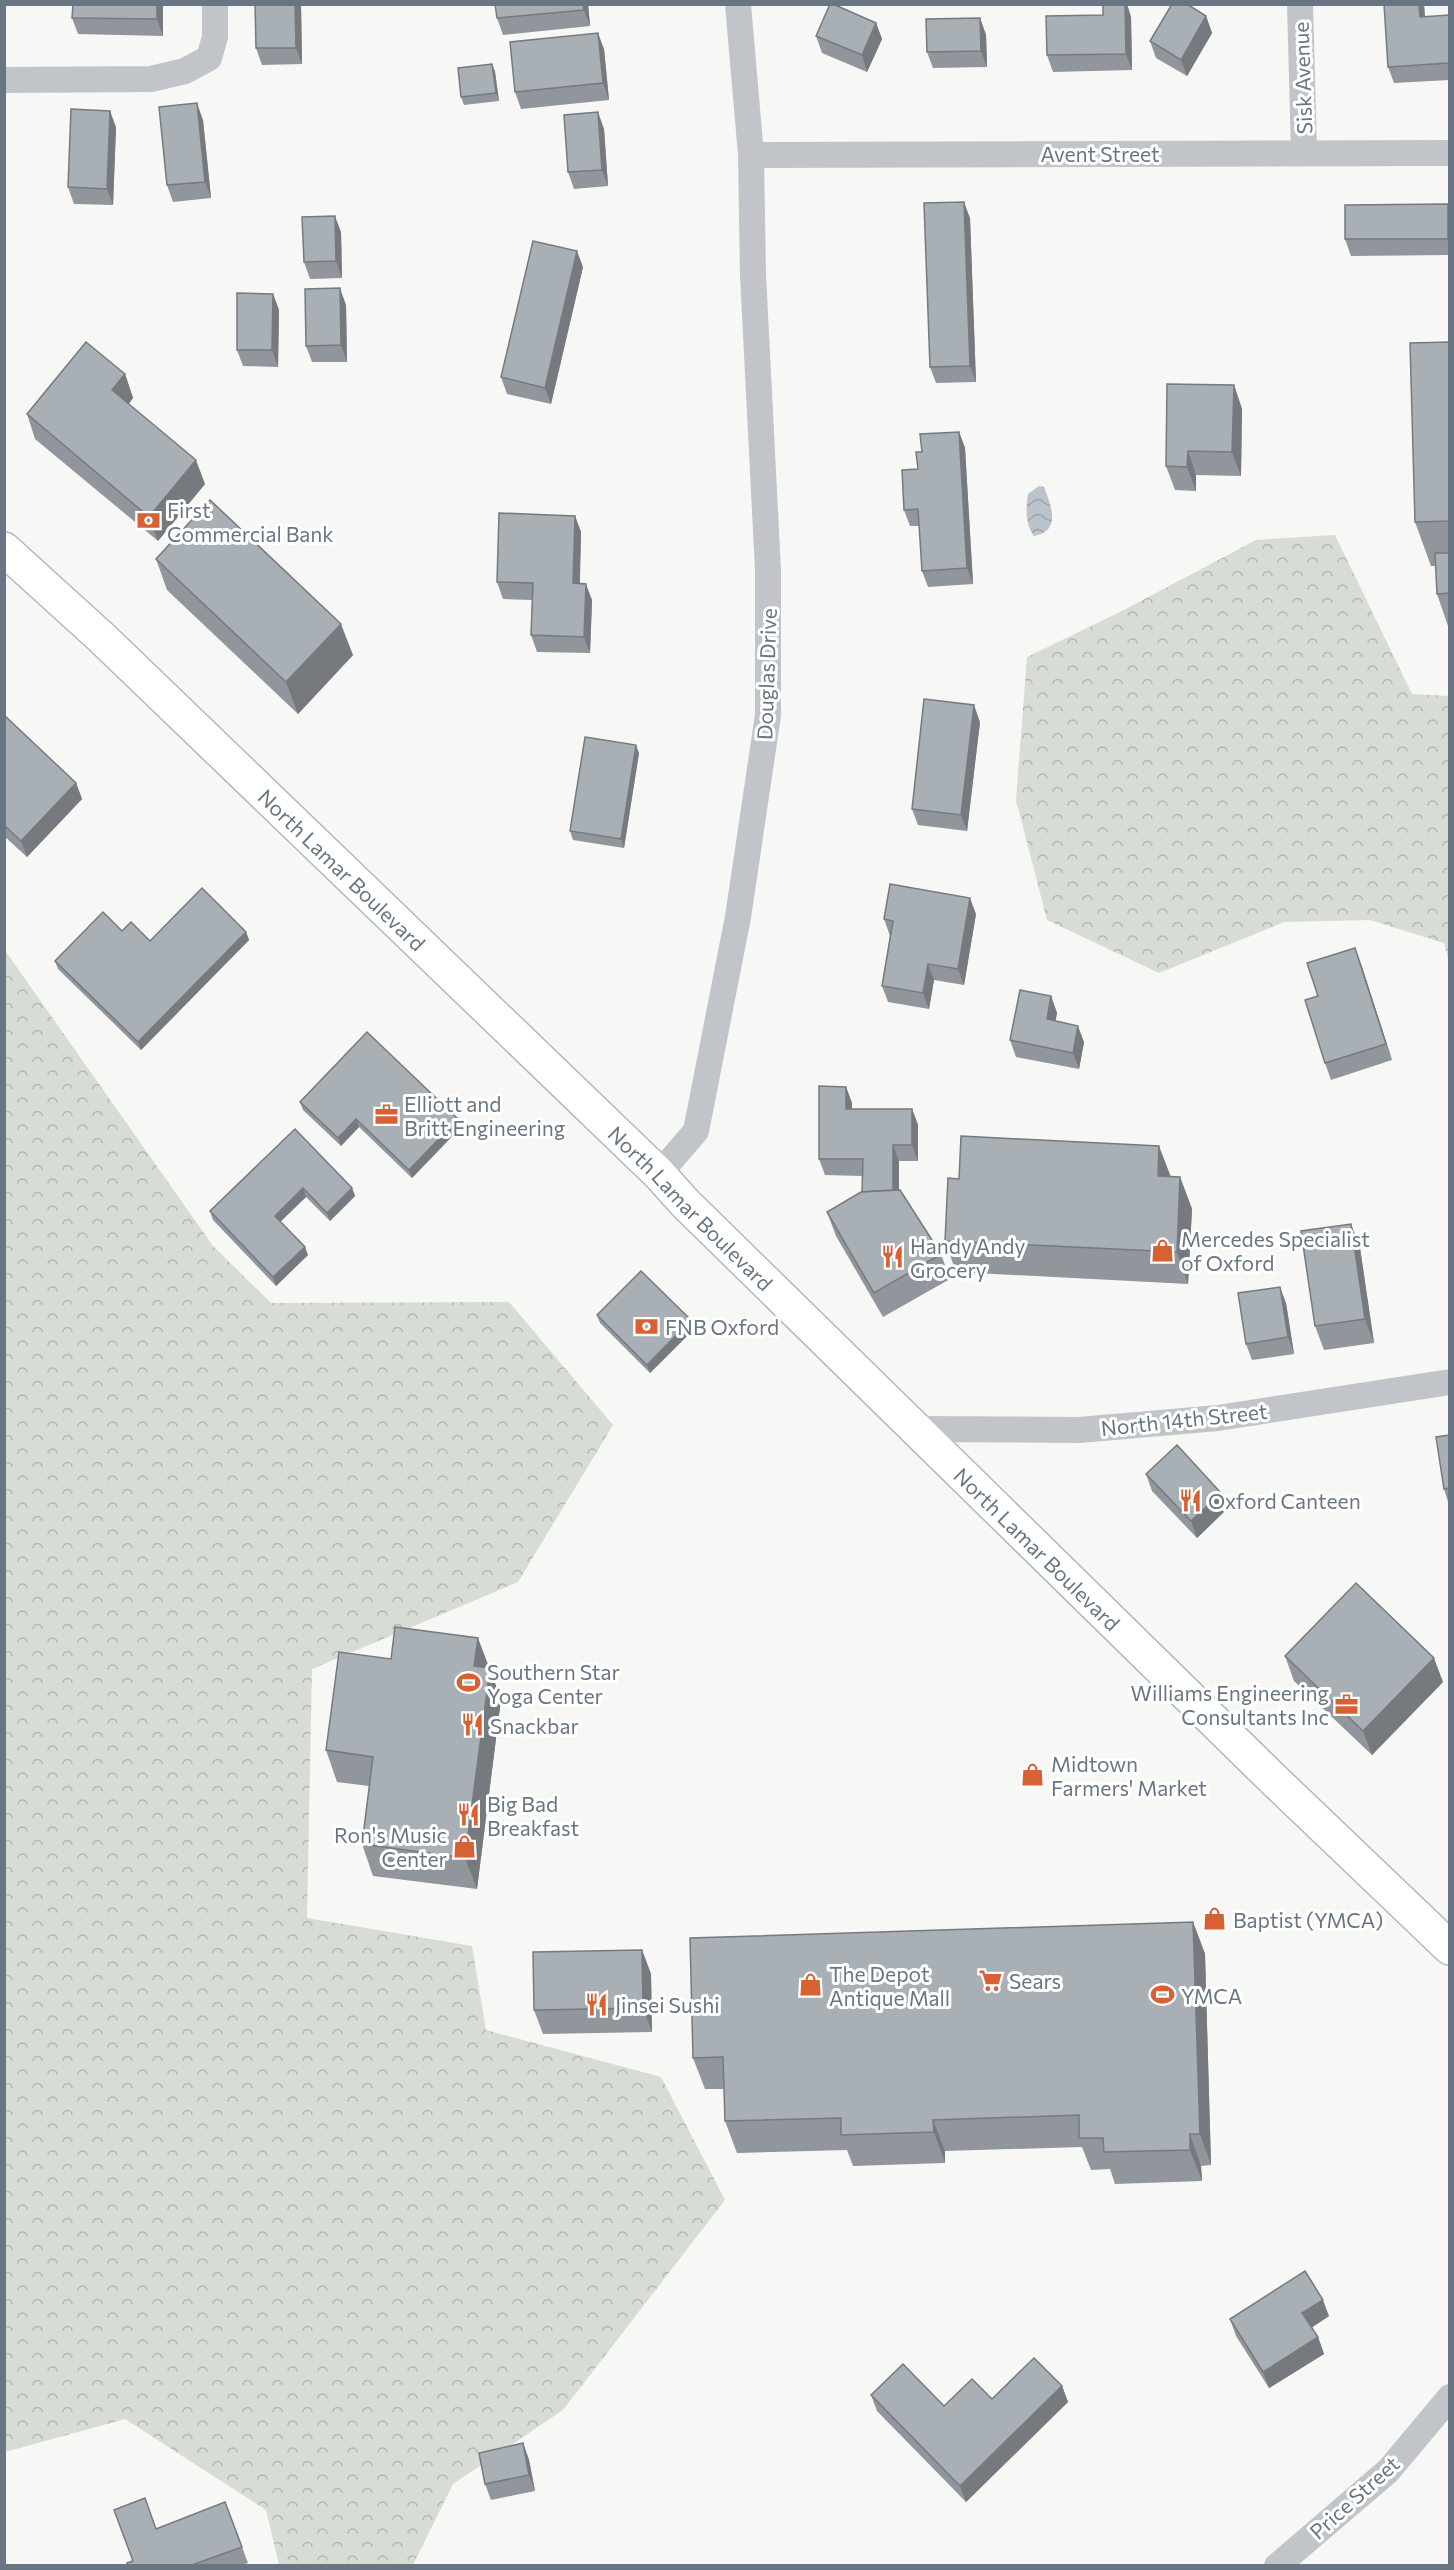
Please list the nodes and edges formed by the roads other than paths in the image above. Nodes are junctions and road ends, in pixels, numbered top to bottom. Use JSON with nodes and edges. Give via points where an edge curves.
{"nodes":[{"id":1,"x":215,"y":4,"type":"edge"},
{"id":2,"x":738,"y":4,"type":"edge"},
{"id":3,"x":1300,"y":4,"type":"edge"},
{"id":4,"x":4,"y":80,"type":"edge"},
{"id":5,"x":1304,"y":152,"type":"junction"},
{"id":6,"x":1449,"y":153,"type":"edge"},
{"id":7,"x":750,"y":155,"type":"junction"},
{"id":8,"x":4,"y":549,"type":"edge"},
{"id":9,"x":658,"y":1174,"type":"junction"},
{"id":10,"x":1449,"y":1382,"type":"edge"},
{"id":11,"x":917,"y":1429,"type":"junction"},
{"id":12,"x":1449,"y":1948,"type":"edge"},
{"id":13,"x":1449,"y":2397,"type":"edge"},
{"id":14,"x":1277,"y":2565,"type":"edge"}],
"edges":[{"from":1,"to":4,"type":"street","via":[[215,37],[209,57],[185,71],[151,79]]},
{"from":2,"to":7,"type":"street","name":"Douglas Drive"},
{"from":3,"to":5,"type":"street","name":"Sisk Avenue"},
{"from":5,"to":6,"type":"street","name":"Avent Street"},
{"from":5,"to":7,"type":"street","name":"Avent Street"},
{"from":7,"to":9,"type":"street","name":"Douglas Drive","via":[[768,570],[768,715],[738,917],[696,1131]]},
{"from":8,"to":9,"type":"street","name":"North Lamar Boulevard","via":[[102,638]]},
{"from":9,"to":11,"type":"street","name":"North Lamar Boulevard"},
{"from":10,"to":11,"type":"street","name":"North 14th Street","via":[[1218,1418],[1079,1430]]},
{"from":11,"to":12,"type":"street","name":"North Lamar Boulevard"},
{"from":13,"to":14,"type":"street","name":"Price Street","via":[[1388,2471]]}]}
